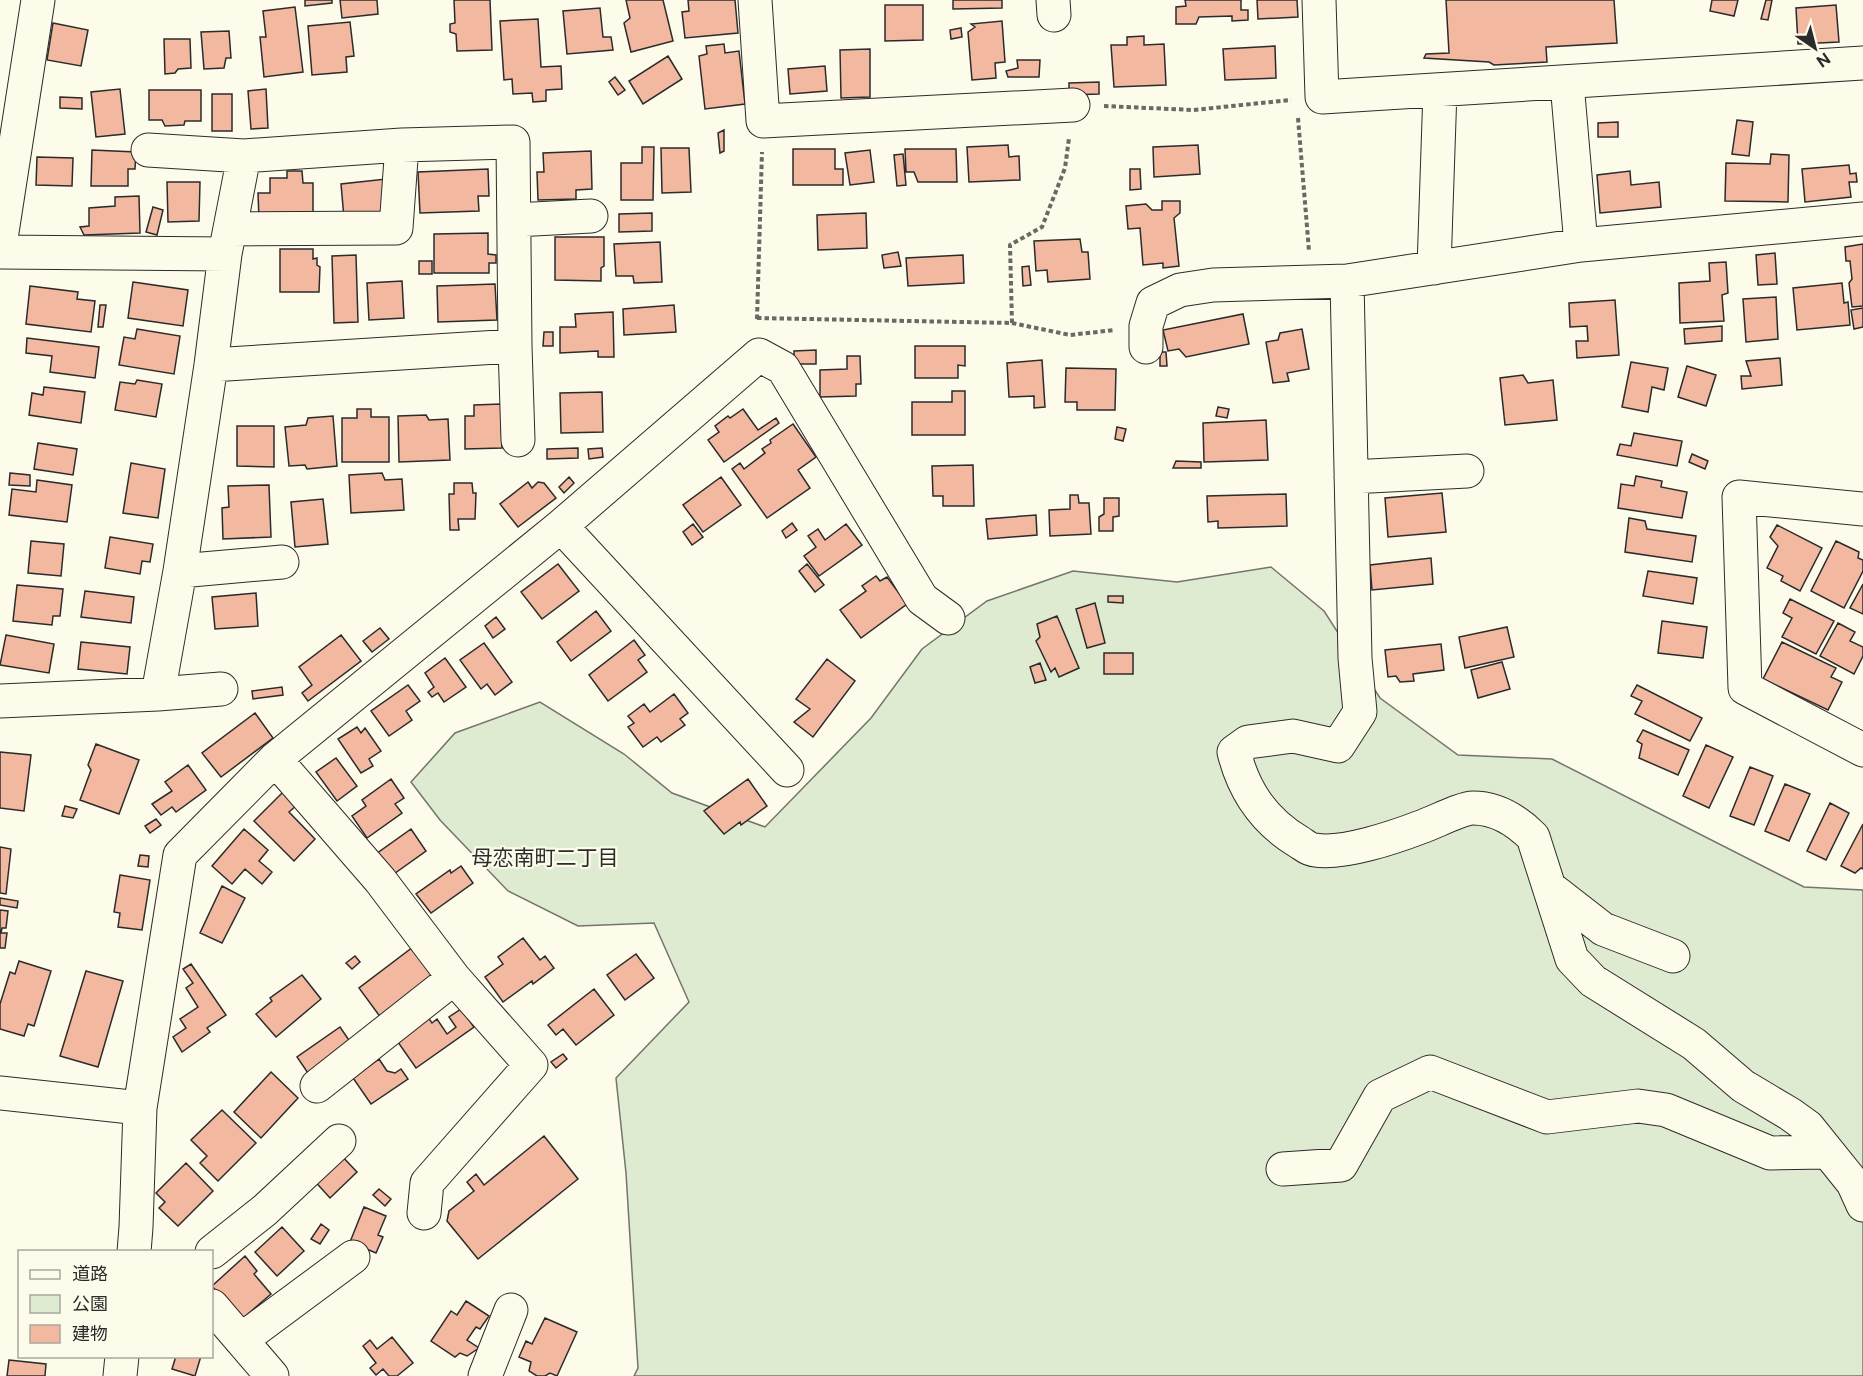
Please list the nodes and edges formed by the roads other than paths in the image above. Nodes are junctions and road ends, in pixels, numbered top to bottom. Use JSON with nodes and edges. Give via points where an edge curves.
{"nodes":[{"id":1,"x":38,"y":0,"type":"edge"},
{"id":2,"x":755,"y":0,"type":"edge"},
{"id":3,"x":1318,"y":0,"type":"edge"},
{"id":4,"x":1863,"y":63,"type":"edge"},
{"id":5,"x":1567,"y":82,"type":"junction"},
{"id":6,"x":1440,"y":90,"type":"junction"},
{"id":7,"x":1072,"y":105,"type":"road end"},
{"id":8,"x":402,"y":145,"type":"junction"},
{"id":9,"x":148,"y":150,"type":"dead end"},
{"id":10,"x":244,"y":156,"type":"junction"},
{"id":11,"x":591,"y":216,"type":"dead end"},
{"id":12,"x":1863,"y":219,"type":"edge"},
{"id":13,"x":515,"y":220,"type":"junction"},
{"id":14,"x":228,"y":242,"type":"junction"},
{"id":15,"x":0,"y":245,"type":"edge"},
{"id":16,"x":1581,"y":245,"type":"junction"},
{"id":17,"x":0,"y":252,"type":"edge"},
{"id":18,"x":1434,"y":268,"type":"junction"},
{"id":19,"x":1347,"y":281,"type":"junction"},
{"id":20,"x":1146,"y":336,"type":"road end"},
{"id":21,"x":515,"y":346,"type":"junction"},
{"id":22,"x":211,"y":365,"type":"junction"},
{"id":23,"x":518,"y":440,"type":"dead end"},
{"id":24,"x":1467,"y":471,"type":"dead end"},
{"id":25,"x":1351,"y":477,"type":"junction"},
{"id":26,"x":1863,"y":509,"type":"edge"},
{"id":27,"x":561,"y":526,"type":"junction"},
{"id":28,"x":282,"y":562,"type":"dead end"},
{"id":29,"x":180,"y":571,"type":"junction"},
{"id":30,"x":948,"y":618,"type":"dead end"},
{"id":31,"x":221,"y":689,"type":"dead end"},
{"id":32,"x":158,"y":694,"type":"junction"},
{"id":33,"x":0,"y":701,"type":"edge"},
{"id":34,"x":1863,"y":750,"type":"edge"},
{"id":35,"x":275,"y":759,"type":"junction"},
{"id":36,"x":787,"y":770,"type":"dead end"},
{"id":37,"x":1549,"y":887,"type":"junction"},
{"id":38,"x":1673,"y":956,"type":"dead end"},
{"id":39,"x":454,"y":978,"type":"junction"},
{"id":40,"x":318,"y":1086,"type":"dead end"},
{"id":41,"x":0,"y":1093,"type":"edge"},
{"id":42,"x":140,"y":1108,"type":"junction"},
{"id":43,"x":339,"y":1142,"type":"dead end"},
{"id":44,"x":1828,"y":1152,"type":"junction"},
{"id":45,"x":1283,"y":1169,"type":"dead end"},
{"id":46,"x":1863,"y":1205,"type":"edge"},
{"id":47,"x":424,"y":1213,"type":"dead end"},
{"id":48,"x":135,"y":1239,"type":"edge"},
{"id":49,"x":159,"y":1250,"type":"edge"},
{"id":50,"x":213,"y":1251,"type":"edge"},
{"id":51,"x":353,"y":1257,"type":"dead end"},
{"id":52,"x":213,"y":1307,"type":"edge"},
{"id":53,"x":511,"y":1310,"type":"dead end"},
{"id":54,"x":241,"y":1340,"type":"junction"},
{"id":55,"x":122,"y":1358,"type":"edge"},
{"id":56,"x":120,"y":1376,"type":"edge"},
{"id":57,"x":273,"y":1376,"type":"edge"},
{"id":58,"x":485,"y":1376,"type":"edge"}],
"edges":[{"from":1,"to":15,"type":"street"},
{"from":2,"to":7,"type":"street","via":[[763,122]]},
{"from":3,"to":6,"type":"street","via":[[1309,98]]},
{"from":4,"to":5,"type":"street"},
{"from":5,"to":6,"type":"street"},
{"from":5,"to":16,"type":"street"},
{"from":6,"to":18,"type":"street"},
{"from":8,"to":10,"type":"street"},
{"from":8,"to":13,"type":"street","via":[[513,142]]},
{"from":8,"to":14,"type":"street","via":[[396,228]]},
{"from":9,"to":10,"type":"street"},
{"from":10,"to":14,"type":"street"},
{"from":11,"to":13,"type":"street"},
{"from":12,"to":16,"type":"street"},
{"from":13,"to":21,"type":"street"},
{"from":14,"to":17,"type":"street"},
{"from":14,"to":22,"type":"street"},
{"from":16,"to":18,"type":"street"},
{"from":18,"to":19,"type":"street"},
{"from":19,"to":20,"type":"street","via":[[1213,285],[1180,290],[1153,303]]},
{"from":19,"to":25,"type":"street"},
{"from":21,"to":22,"type":"street"},
{"from":21,"to":23,"type":"street"},
{"from":22,"to":29,"type":"street"},
{"from":24,"to":25,"type":"street"},
{"from":25,"to":37,"type":"street","via":[[1360,712],[1338,746],[1293,736],[1248,741],[1234,752],[1240,776],[1256,804],[1283,833],[1313,850],[1340,851],[1410,831],[1471,807],[1494,811],[1520,824],[1533,837]]},
{"from":26,"to":34,"type":"street","via":[[1739,497],[1745,688]]},
{"from":27,"to":30,"type":"street","via":[[759,356],[783,369],[922,599]]},
{"from":27,"to":35,"type":"street"},
{"from":27,"to":36,"type":"street"},
{"from":28,"to":29,"type":"street"},
{"from":29,"to":32,"type":"street"},
{"from":31,"to":32,"type":"street"},
{"from":32,"to":33,"type":"street"},
{"from":35,"to":39,"type":"street","via":[[380,880]]},
{"from":35,"to":42,"type":"street","via":[[180,855]]},
{"from":37,"to":38,"type":"street","via":[[1603,929]]},
{"from":37,"to":44,"type":"street","via":[[1572,959],[1593,981],[1694,1044],[1743,1086],[1808,1127]]},
{"from":39,"to":40,"type":"street"},
{"from":39,"to":47,"type":"street","via":[[531,1065],[427,1183]]},
{"from":41,"to":42,"type":"street"},
{"from":42,"to":48,"type":"street"},
{"from":43,"to":50,"type":"street"},
{"from":44,"to":45,"type":"street","via":[[1770,1153],[1666,1110],[1638,1106],[1547,1117],[1430,1072],[1380,1096],[1341,1165]]},
{"from":44,"to":46,"type":"street","via":[[1853,1183]]},
{"from":48,"to":49,"type":"street"},
{"from":51,"to":54,"type":"street"},
{"from":52,"to":54,"type":"street"},
{"from":53,"to":58,"type":"street"},
{"from":54,"to":57,"type":"street"},
{"from":55,"to":56,"type":"street"}]}
